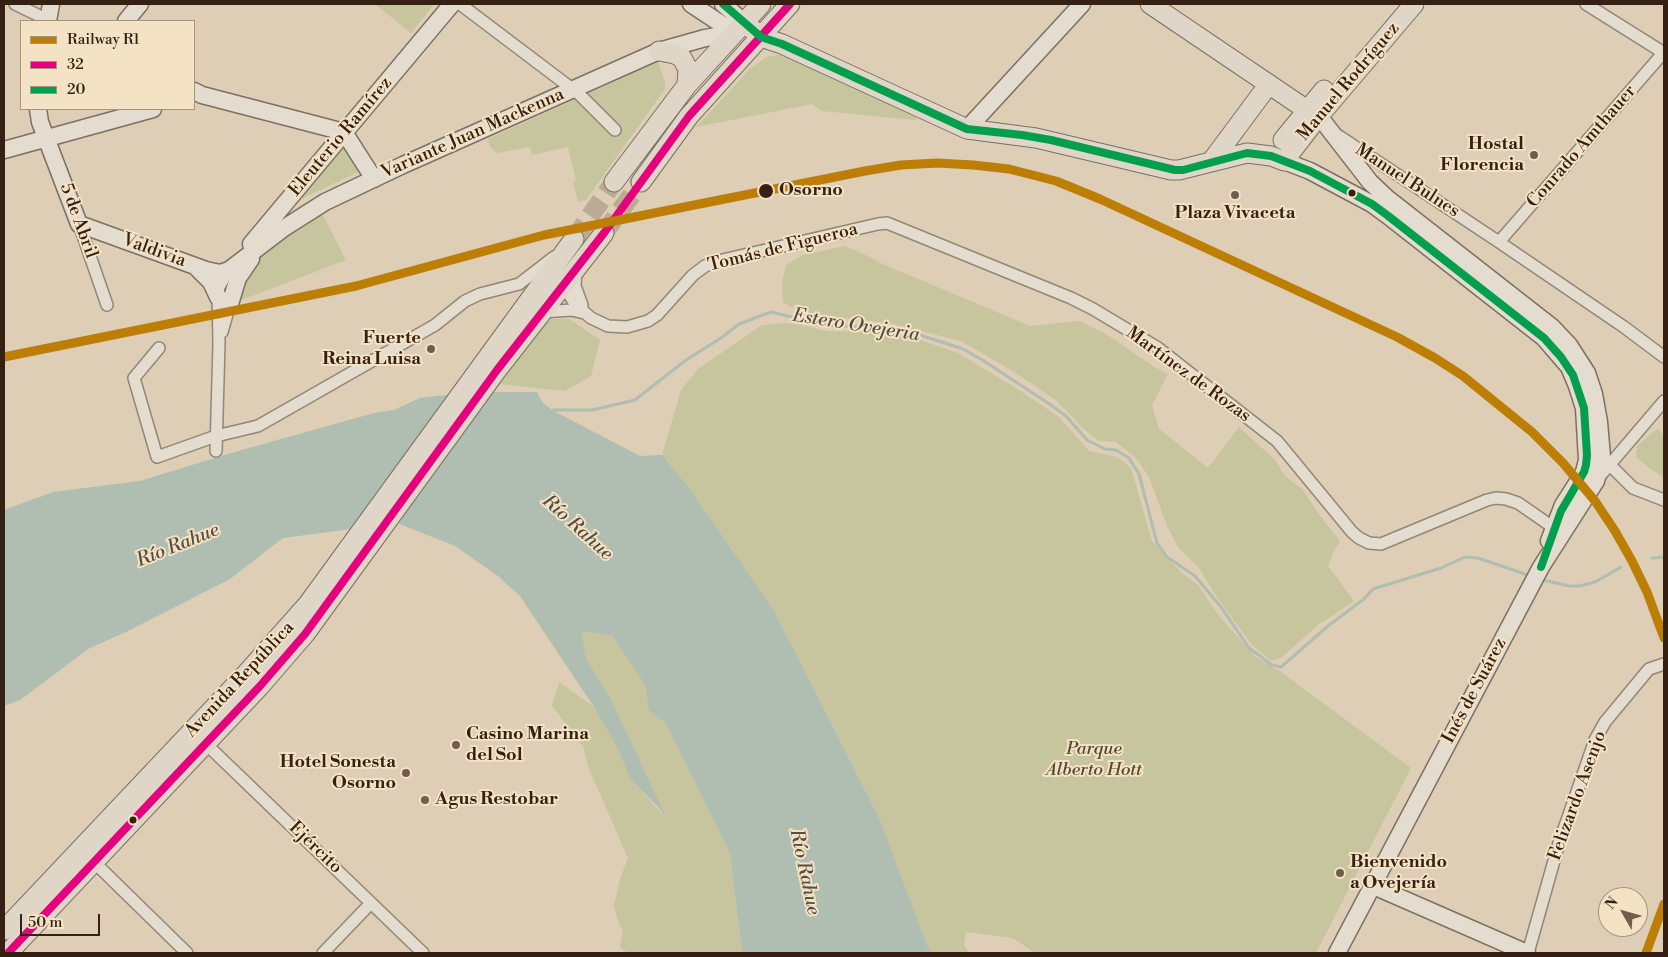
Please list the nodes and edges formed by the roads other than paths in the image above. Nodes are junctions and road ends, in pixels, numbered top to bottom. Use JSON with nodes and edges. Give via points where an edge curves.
{"nodes":[{"id":1,"x":15,"y":4,"type":"edge"},
{"id":2,"x":140,"y":4,"type":"edge"},
{"id":3,"x":452,"y":4,"type":"edge"},
{"id":4,"x":460,"y":4,"type":"edge"},
{"id":5,"x":691,"y":4,"type":"edge"},
{"id":6,"x":723,"y":4,"type":"edge"},
{"id":7,"x":761,"y":4,"type":"edge"},
{"id":8,"x":790,"y":4,"type":"edge"},
{"id":9,"x":1082,"y":4,"type":"edge"},
{"id":10,"x":1150,"y":4,"type":"edge"},
{"id":11,"x":1398,"y":4,"type":"edge"},
{"id":12,"x":1414,"y":4,"type":"edge"},
{"id":13,"x":1586,"y":4,"type":"edge"},
{"id":14,"x":49,"y":17,"type":"edge"},
{"id":15,"x":127,"y":20,"type":"edge"},
{"id":16,"x":740,"y":28,"type":"junction"},
{"id":17,"x":761,"y":36,"type":"junction"},
{"id":18,"x":659,"y":51,"type":"junction"},
{"id":19,"x":1664,"y":52,"type":"edge"},
{"id":20,"x":1269,"y":84,"type":"junction"},
{"id":21,"x":687,"y":85,"type":"junction"},
{"id":22,"x":571,"y":89,"type":"junction"},
{"id":23,"x":197,"y":95,"type":"edge"},
{"id":24,"x":1306,"y":109,"type":"junction"},
{"id":25,"x":149,"y":110,"type":"edge"},
{"id":26,"x":39,"y":115,"type":"edge"},
{"id":27,"x":615,"y":130,"type":"dead end"},
{"id":28,"x":967,"y":130,"type":"junction"},
{"id":29,"x":1332,"y":131,"type":"junction"},
{"id":30,"x":344,"y":132,"type":"junction"},
{"id":31,"x":47,"y":138,"type":"junction"},
{"id":32,"x":20,"y":145,"type":"junction"},
{"id":33,"x":4,"y":150,"type":"edge"},
{"id":34,"x":1247,"y":153,"type":"junction"},
{"id":35,"x":1277,"y":158,"type":"junction"},
{"id":36,"x":1211,"y":162,"type":"junction"},
{"id":37,"x":374,"y":179,"type":"junction"},
{"id":38,"x":614,"y":182,"type":"tunnel mouth"},
{"id":39,"x":641,"y":182,"type":"tunnel mouth"},
{"id":40,"x":301,"y":186,"type":"junction"},
{"id":41,"x":80,"y":224,"type":"junction"},
{"id":42,"x":887,"y":224,"type":"joint"},
{"id":43,"x":604,"y":233,"type":"tunnel mouth"},
{"id":44,"x":271,"y":238,"type":"junction"},
{"id":45,"x":571,"y":242,"type":"junction"},
{"id":46,"x":1499,"y":242,"type":"junction"},
{"id":47,"x":192,"y":265,"type":"junction"},
{"id":48,"x":577,"y":267,"type":"junction"},
{"id":49,"x":229,"y":270,"type":"junction"},
{"id":50,"x":212,"y":272,"type":"junction"},
{"id":51,"x":563,"y":285,"type":"junction"},
{"id":52,"x":512,"y":287,"type":"junction"},
{"id":53,"x":534,"y":294,"type":"junction"},
{"id":54,"x":1500,"y":295,"type":"junction"},
{"id":55,"x":224,"y":301,"type":"junction"},
{"id":56,"x":107,"y":305,"type":"dead end"},
{"id":57,"x":542,"y":313,"type":"junction"},
{"id":58,"x":585,"y":314,"type":"junction"},
{"id":59,"x":159,"y":348,"type":"dead end"},
{"id":60,"x":1664,"y":357,"type":"edge"},
{"id":61,"x":1664,"y":401,"type":"edge"},
{"id":62,"x":216,"y":436,"type":"junction"},
{"id":63,"x":216,"y":451,"type":"dead end"},
{"id":64,"x":1609,"y":464,"type":"junction"},
{"id":65,"x":1596,"y":481,"type":"junction"},
{"id":66,"x":1664,"y":500,"type":"edge"},
{"id":67,"x":1554,"y":528,"type":"junction"},
{"id":68,"x":347,"y":565,"type":"junction"},
{"id":69,"x":1541,"y":567,"type":"junction"},
{"id":70,"x":1664,"y":664,"type":"edge"},
{"id":71,"x":205,"y":743,"type":"junction"},
{"id":72,"x":89,"y":838,"type":"junction"},
{"id":73,"x":94,"y":862,"type":"junction"},
{"id":74,"x":1376,"y":885,"type":"junction"},
{"id":75,"x":372,"y":903,"type":"junction"},
{"id":76,"x":4,"y":930,"type":"edge"},
{"id":77,"x":1341,"y":946,"type":"edge"},
{"id":78,"x":8,"y":953,"type":"edge"},
{"id":79,"x":187,"y":953,"type":"edge"},
{"id":80,"x":323,"y":953,"type":"edge"},
{"id":81,"x":424,"y":953,"type":"edge"},
{"id":82,"x":1527,"y":953,"type":"edge"}],
"edges":[{"from":1,"to":14,"type":"street"},
{"from":2,"to":15,"type":"main road"},
{"from":3,"to":30,"type":"main road","name":"Eleuterio Ramírez"},
{"from":4,"to":22,"type":"street"},
{"from":5,"to":16,"type":"main road"},
{"from":6,"to":16,"type":"main road"},
{"from":7,"to":16,"type":"main road"},
{"from":8,"to":17,"type":"main road"},
{"from":9,"to":28,"type":"main road"},
{"from":10,"to":20,"type":"main road","name":"Manuel Bulnes"},
{"from":11,"to":24,"type":"main road","name":"Manuel Rodríguez"},
{"from":12,"to":24,"type":"main road","name":"Manuel Rodríguez"},
{"from":13,"to":19,"type":"street"},
{"from":16,"to":17,"type":"main road"},
{"from":16,"to":18,"type":"main road","name":"Variante Juan Mackenna"},
{"from":16,"to":21,"type":"main road"},
{"from":17,"to":28,"type":"main road"},
{"from":17,"to":39,"type":"main road","via":[[689,116]]},
{"from":18,"to":21,"type":"main road","via":[[682,58],[688,68]]},
{"from":18,"to":22,"type":"main road","name":"Variante Juan Mackenna"},
{"from":19,"to":46,"type":"street","name":"Conrado Amthauer"},
{"from":20,"to":24,"type":"main road","name":"Manuel Bulnes"},
{"from":20,"to":36,"type":"main road"},
{"from":21,"to":38,"type":"main road"},
{"from":22,"to":27,"type":"street"},
{"from":22,"to":37,"type":"main road","name":"Variante Juan Mackenna"},
{"from":23,"to":30,"type":"main road"},
{"from":24,"to":29,"type":"main road","name":"Manuel Bulnes"},
{"from":24,"to":34,"type":"main road","via":[[1265,107],[1249,119],[1236,141],[1238,148]]},
{"from":24,"to":35,"type":"main road","name":"Manuel Rodríguez"},
{"from":25,"to":31,"type":"main road"},
{"from":26,"to":31,"type":"main road","name":"5 de Abril"},
{"from":26,"to":32,"type":"main road"},
{"from":28,"to":36,"type":"main road","via":[[1043,139],[1172,170]]},
{"from":29,"to":46,"type":"street","name":"Manuel Bulnes"},
{"from":29,"to":54,"type":"main road","name":"Inés de Suárez","via":[[1370,182]]},
{"from":30,"to":37,"type":"main road"},
{"from":30,"to":40,"type":"main road","name":"Eleuterio Ramírez"},
{"from":31,"to":32,"type":"main road"},
{"from":31,"to":41,"type":"main road","name":"5 de Abril"},
{"from":32,"to":33,"type":"main road"},
{"from":34,"to":35,"type":"main road"},
{"from":34,"to":36,"type":"main road"},
{"from":35,"to":54,"type":"main road","name":"Inés de Suárez","via":[[1310,171],[1372,204]]},
{"from":37,"to":44,"type":"main road","name":"Variante Juan Mackenna","via":[[325,202]]},
{"from":40,"to":49,"type":"main road","name":"Eleuterio Ramírez"},
{"from":40,"to":50,"type":"main road","via":[[282,199],[222,268]]},
{"from":41,"to":47,"type":"main road","name":"Valdivia"},
{"from":41,"to":56,"type":"street","name":"5 de Abril"},
{"from":42,"to":58,"type":"street","name":"Tomás de Figueroa","via":[[737,256],[705,266],[657,315],[638,326],[616,328]]},
{"from":42,"to":67,"type":"street","name":"Martínez de Rozas","via":[[1071,298],[1158,348],[1277,442],[1352,532],[1369,543],[1381,544],[1496,498],[1518,503]]},
{"from":43,"to":48,"type":"main road","name":"Avenida República"},
{"from":44,"to":49,"type":"main road","name":"Variante Juan Mackenna"},
{"from":44,"to":55,"type":"main road","via":[[254,254]]},
{"from":45,"to":51,"type":"street","name":"Tomás de Figueroa","via":[[558,267]]},
{"from":45,"to":52,"type":"street"},
{"from":45,"to":53,"type":"main road","name":"Avenida República"},
{"from":46,"to":60,"type":"street","name":"Manuel Bulnes"},
{"from":47,"to":50,"type":"main road","name":"Valdivia"},
{"from":47,"to":55,"type":"main road","via":[[205,275]]},
{"from":48,"to":51,"type":"main road","name":"Avenida República"},
{"from":48,"to":58,"type":"street","via":[[575,286]]},
{"from":49,"to":50,"type":"main road","name":"Valdivia"},
{"from":49,"to":55,"type":"street"},
{"from":51,"to":57,"type":"main road","name":"Avenida República"},
{"from":51,"to":58,"type":"street","name":"Tomás de Figueroa"},
{"from":52,"to":53,"type":"street"},
{"from":52,"to":62,"type":"street","via":[[465,301],[435,325],[258,426]]},
{"from":53,"to":57,"type":"street"},
{"from":53,"to":68,"type":"main road","name":"Avenida República","via":[[468,385]]},
{"from":54,"to":65,"type":"main road","name":"Inés de Suárez","via":[[1561,335],[1587,373],[1596,400],[1602,456]]},
{"from":54,"to":67,"type":"main road","name":"Inés de Suárez","via":[[1561,357],[1573,376],[1584,408],[1586,465]]},
{"from":55,"to":62,"type":"street","via":[[219,343]]},
{"from":57,"to":58,"type":"street","name":"Tomás de Figueroa","via":[[572,310]]},
{"from":57,"to":68,"type":"main road","name":"Avenida República"},
{"from":59,"to":62,"type":"street","via":[[134,378],[157,457]]},
{"from":61,"to":64,"type":"street"},
{"from":62,"to":63,"type":"street"},
{"from":64,"to":65,"type":"street"},
{"from":64,"to":66,"type":"street","via":[[1633,488]]},
{"from":65,"to":69,"type":"main road","name":"Inés de Suárez"},
{"from":67,"to":69,"type":"main road","name":"Inés de Suárez"},
{"from":68,"to":71,"type":"main road","name":"Avenida República","via":[[299,642]]},
{"from":68,"to":72,"type":"main road","name":"Avenida República"},
{"from":69,"to":74,"type":"main road","name":"Inés de Suárez","via":[[1410,814],[1398,850]]},
{"from":70,"to":82,"type":"street","name":"Felizardo Asenjo","via":[[1650,669],[1605,722],[1595,740],[1559,843]]},
{"from":71,"to":73,"type":"main road","name":"Avenida República"},
{"from":71,"to":75,"type":"street","name":"Ejército"},
{"from":72,"to":73,"type":"street"},
{"from":72,"to":76,"type":"main road","name":"Avenida República"},
{"from":73,"to":78,"type":"main road","name":"Avenida República"},
{"from":73,"to":79,"type":"street"},
{"from":74,"to":77,"type":"main road","name":"Inés de Suárez","via":[[1364,914]]},
{"from":74,"to":82,"type":"main road"},
{"from":75,"to":80,"type":"street"},
{"from":75,"to":81,"type":"street","name":"Ejército"}]}
